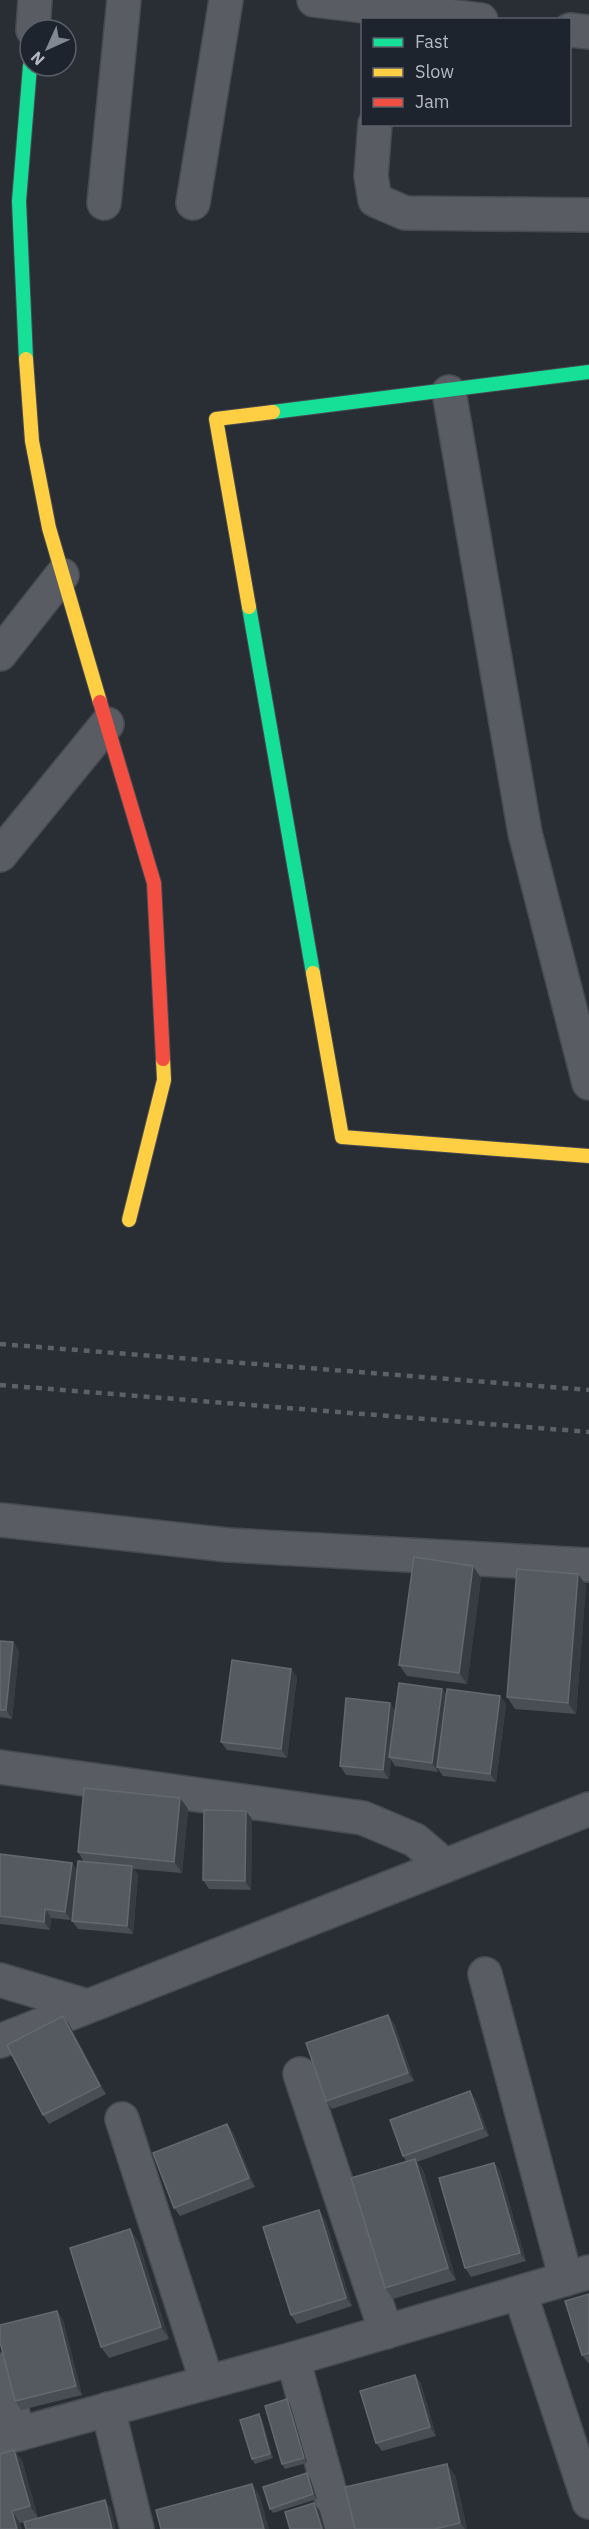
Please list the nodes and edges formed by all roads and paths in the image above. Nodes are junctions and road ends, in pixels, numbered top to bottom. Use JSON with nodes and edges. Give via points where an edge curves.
{"nodes":[{"id":1,"x":35,"y":0,"type":"edge"},
{"id":2,"x":124,"y":0,"type":"edge"},
{"id":3,"x":226,"y":0,"type":"edge"},
{"id":4,"x":314,"y":0,"type":"edge"},
{"id":5,"x":384,"y":14,"type":"edge"},
{"id":6,"x":34,"y":18,"type":"edge"},
{"id":7,"x":449,"y":18,"type":"edge"},
{"id":8,"x":571,"y":30,"type":"edge"},
{"id":9,"x":589,"y":32,"type":"edge"},
{"id":10,"x":29,"y":78,"type":"edge"},
{"id":11,"x":375,"y":126,"type":"edge"},
{"id":12,"x":104,"y":203,"type":"dead end"},
{"id":13,"x":193,"y":203,"type":"dead end"},
{"id":14,"x":589,"y":215,"type":"edge"},
{"id":15,"x":589,"y":372,"type":"edge"},
{"id":16,"x":449,"y":392,"type":"junction"},
{"id":17,"x":62,"y":575,"type":"junction"},
{"id":18,"x":0,"y":654,"type":"edge"},
{"id":19,"x":107,"y":724,"type":"junction"},
{"id":20,"x":0,"y":855,"type":"edge"},
{"id":21,"x":589,"y":1083,"type":"edge"},
{"id":22,"x":589,"y":1156,"type":"edge"},
{"id":23,"x":129,"y":1220,"type":"dead end"},
{"id":24,"x":0,"y":1520,"type":"edge"},
{"id":25,"x":589,"y":1564,"type":"edge"},
{"id":26,"x":0,"y":1767,"type":"edge"},
{"id":27,"x":589,"y":1809,"type":"edge"},
{"id":28,"x":444,"y":1865,"type":"junction"},
{"id":29,"x":485,"y":1974,"type":"dead end"},
{"id":30,"x":0,"y":1980,"type":"edge"},
{"id":31,"x":87,"y":2006,"type":"junction"},
{"id":32,"x":0,"y":2041,"type":"edge"},
{"id":33,"x":300,"y":2074,"type":"dead end"},
{"id":34,"x":122,"y":2120,"type":"dead end"},
{"id":35,"x":577,"y":2276,"type":"edge"},
{"id":36,"x":520,"y":2293,"type":"junction"},
{"id":37,"x":386,"y":2331,"type":"junction"},
{"id":38,"x":293,"y":2359,"type":"junction"},
{"id":39,"x":0,"y":2370,"type":"edge"},
{"id":40,"x":207,"y":2382,"type":"junction"},
{"id":41,"x":108,"y":2409,"type":"junction"},
{"id":42,"x":9,"y":2437,"type":"edge"},
{"id":43,"x":589,"y":2502,"type":"edge"},
{"id":44,"x":137,"y":2529,"type":"edge"},
{"id":45,"x":340,"y":2529,"type":"edge"}],
"edges":[{"from":1,"to":6,"type":"street"},
{"from":2,"to":12,"type":"street"},
{"from":3,"to":13,"type":"street"},
{"from":4,"to":5,"type":"street"},
{"from":5,"to":7,"type":"street"},
{"from":8,"to":9,"type":"street"},
{"from":10,"to":17,"type":"street","via":[[19,201],[24,324],[32,441],[48,528]]},
{"from":11,"to":14,"type":"street","via":[[371,176],[375,200],[405,213]]},
{"from":15,"to":16,"type":"street"},
{"from":16,"to":21,"type":"street","via":[[525,833]]},
{"from":16,"to":22,"type":"street","via":[[216,419],[342,1137]]},
{"from":17,"to":18,"type":"street"},
{"from":17,"to":19,"type":"street"},
{"from":19,"to":20,"type":"street"},
{"from":19,"to":23,"type":"street","via":[[154,883],[164,1080]]},
{"from":24,"to":25,"type":"street","via":[[228,1545]]},
{"from":26,"to":28,"type":"street","via":[[363,1818],[415,1840]]},
{"from":27,"to":28,"type":"street"},
{"from":28,"to":31,"type":"street"},
{"from":29,"to":35,"type":"street"},
{"from":30,"to":31,"type":"street"},
{"from":31,"to":32,"type":"street"},
{"from":33,"to":37,"type":"street"},
{"from":34,"to":40,"type":"street"},
{"from":35,"to":36,"type":"street"},
{"from":36,"to":37,"type":"street"},
{"from":36,"to":43,"type":"street"},
{"from":37,"to":38,"type":"street"},
{"from":38,"to":40,"type":"street"},
{"from":38,"to":45,"type":"street"},
{"from":39,"to":42,"type":"street"},
{"from":40,"to":41,"type":"street"},
{"from":41,"to":42,"type":"street"},
{"from":41,"to":44,"type":"street"}]}
